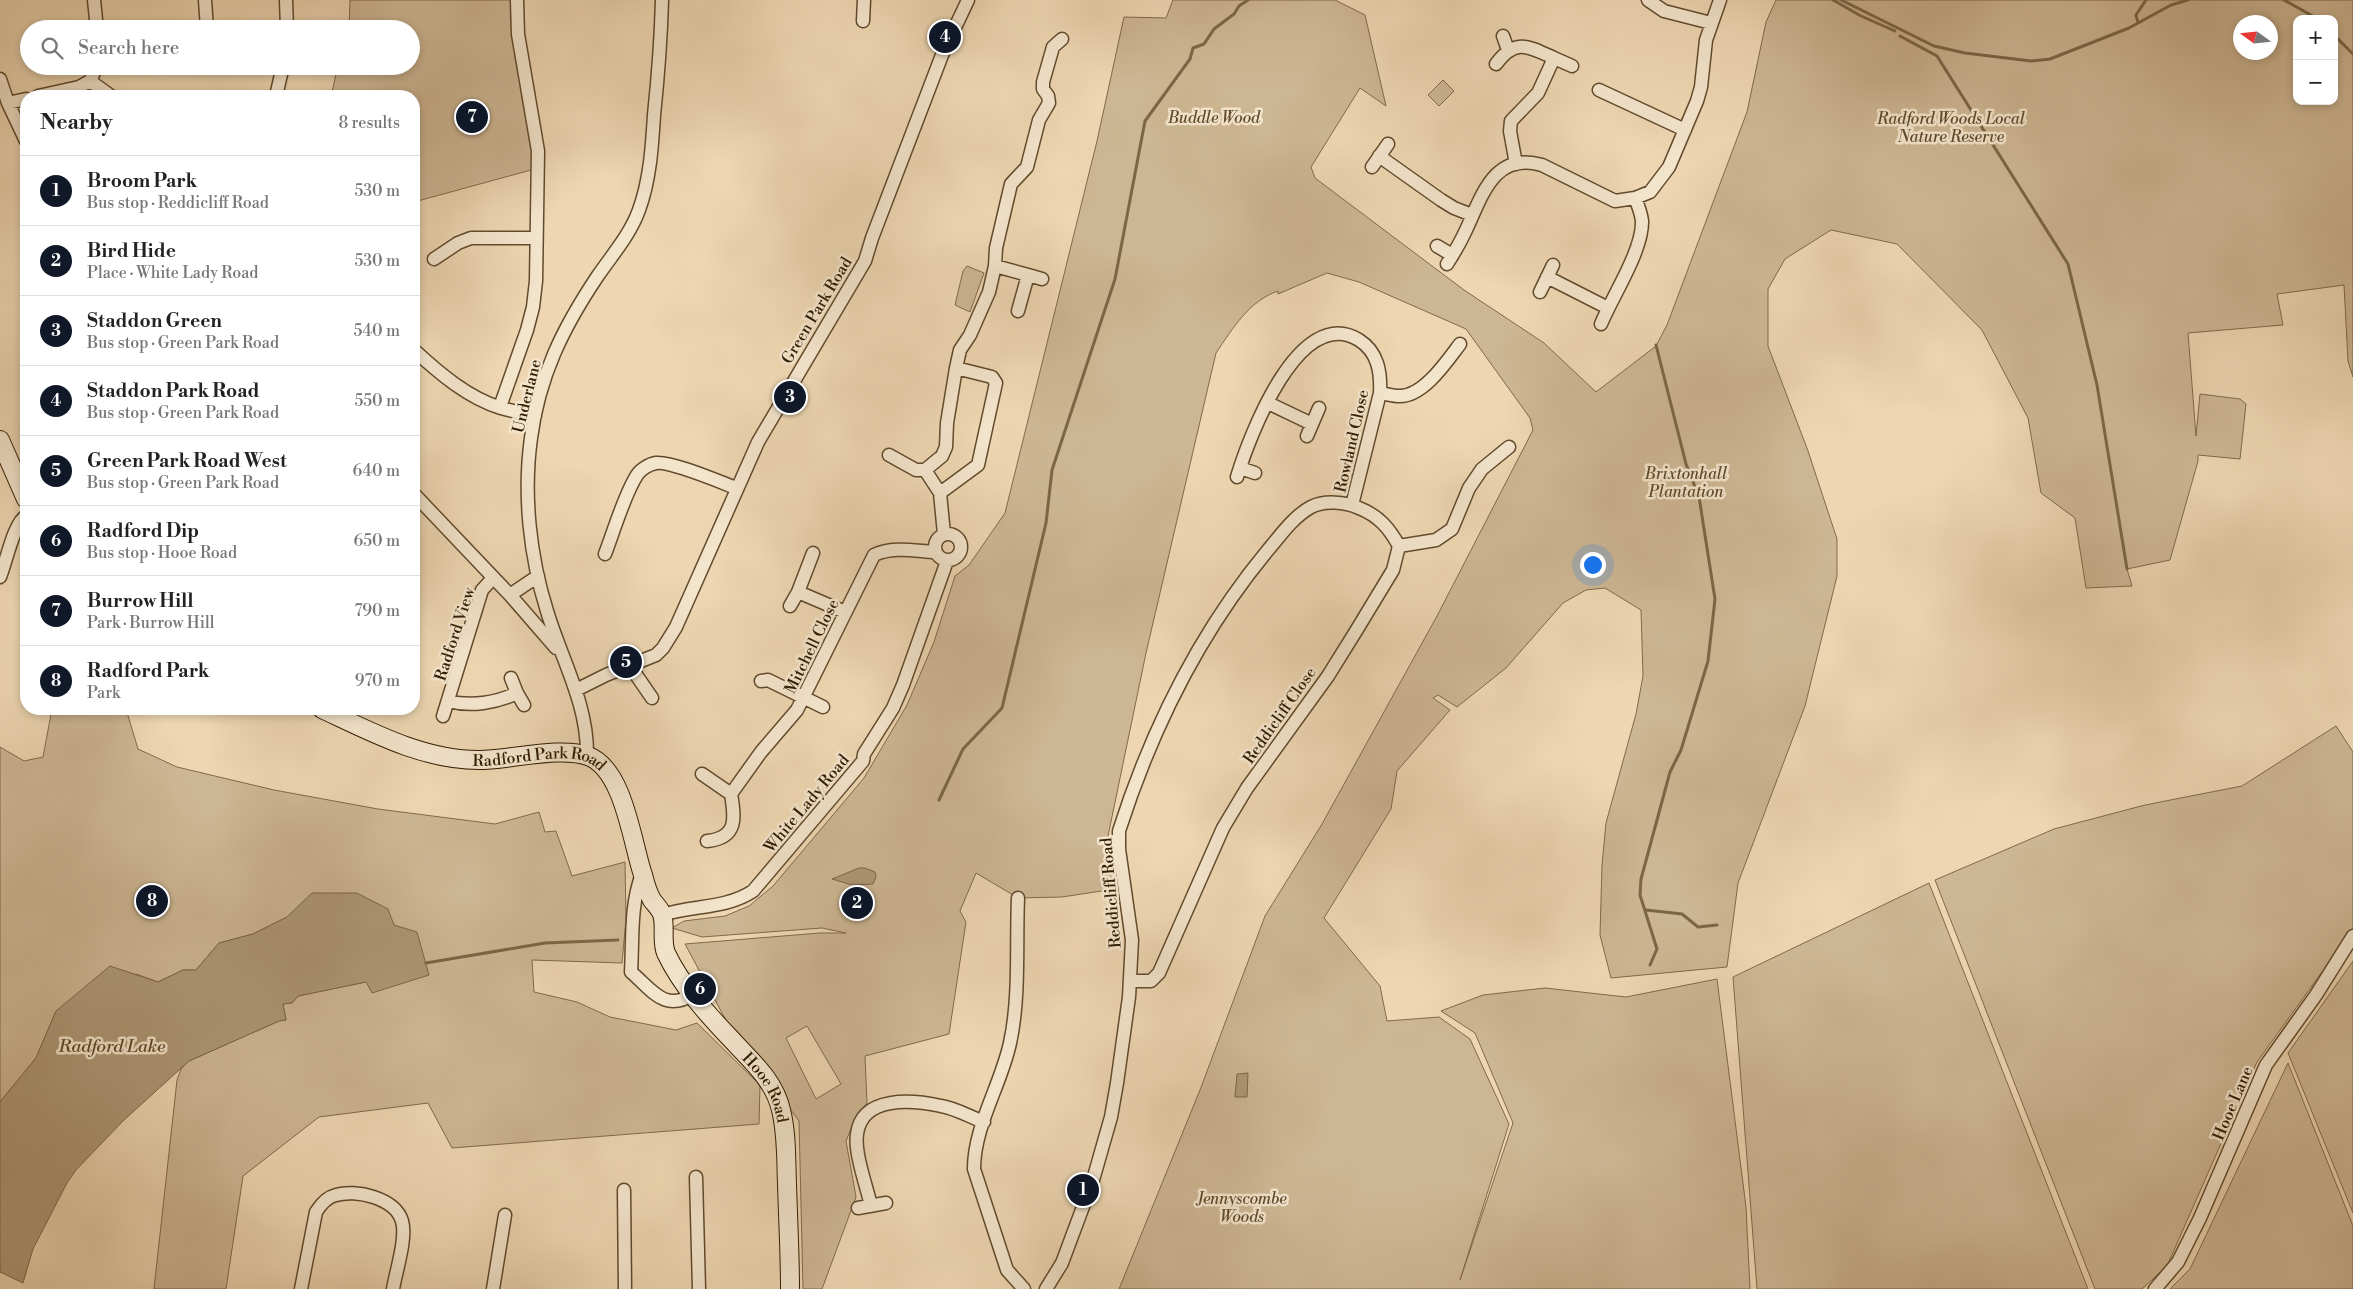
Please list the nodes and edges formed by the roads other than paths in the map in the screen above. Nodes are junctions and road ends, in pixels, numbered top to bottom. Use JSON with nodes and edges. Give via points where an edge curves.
{"nodes":[{"id":1,"x":94,"y":0,"type":"edge"},
{"id":2,"x":205,"y":0,"type":"edge"},
{"id":3,"x":286,"y":0,"type":"edge"},
{"id":4,"x":517,"y":0,"type":"edge"},
{"id":5,"x":662,"y":0,"type":"edge"},
{"id":6,"x":968,"y":0,"type":"edge"},
{"id":7,"x":1648,"y":0,"type":"edge"},
{"id":8,"x":1720,"y":0,"type":"edge"},
{"id":9,"x":860,"y":4,"type":"edge"},
{"id":10,"x":96,"y":20,"type":"edge"},
{"id":11,"x":206,"y":20,"type":"edge"},
{"id":12,"x":287,"y":20,"type":"edge"},
{"id":13,"x":863,"y":21,"type":"dead end"},
{"id":14,"x":1711,"y":23,"type":"junction"},
{"id":15,"x":1503,"y":36,"type":"dead end"},
{"id":16,"x":1062,"y":39,"type":"dead end"},
{"id":17,"x":1508,"y":50,"type":"junction"},
{"id":18,"x":1554,"y":58,"type":"junction"},
{"id":19,"x":1496,"y":64,"type":"dead end"},
{"id":20,"x":1572,"y":66,"type":"dead end"},
{"id":21,"x":93,"y":75,"type":"edge"},
{"id":22,"x":278,"y":75,"type":"edge"},
{"id":23,"x":0,"y":79,"type":"edge"},
{"id":24,"x":90,"y":81,"type":"junction"},
{"id":25,"x":65,"y":90,"type":"edge"},
{"id":26,"x":103,"y":90,"type":"edge"},
{"id":27,"x":277,"y":90,"type":"edge"},
{"id":28,"x":1608,"y":90,"type":"dead end"},
{"id":29,"x":20,"y":100,"type":"edge"},
{"id":30,"x":8,"y":103,"type":"junction"},
{"id":31,"x":20,"y":128,"type":"edge"},
{"id":32,"x":1685,"y":130,"type":"junction"},
{"id":33,"x":1388,"y":144,"type":"dead end"},
{"id":34,"x":1380,"y":156,"type":"junction"},
{"id":35,"x":1516,"y":164,"type":"junction"},
{"id":36,"x":1372,"y":167,"type":"dead end"},
{"id":37,"x":1635,"y":198,"type":"junction"},
{"id":38,"x":1472,"y":215,"type":"junction"},
{"id":39,"x":536,"y":238,"type":"junction"},
{"id":40,"x":1437,"y":246,"type":"dead end"},
{"id":41,"x":434,"y":260,"type":"dead end"},
{"id":42,"x":1553,"y":265,"type":"dead end"},
{"id":43,"x":995,"y":266,"type":"junction"},
{"id":44,"x":1028,"y":275,"type":"junction"},
{"id":45,"x":1547,"y":277,"type":"junction"},
{"id":46,"x":1042,"y":279,"type":"dead end"},
{"id":47,"x":1540,"y":292,"type":"dead end"},
{"id":48,"x":1608,"y":308,"type":"junction"},
{"id":49,"x":1018,"y":311,"type":"dead end"},
{"id":50,"x":1601,"y":324,"type":"dead end"},
{"id":51,"x":1460,"y":344,"type":"dead end"},
{"id":52,"x":420,"y":355,"type":"edge"},
{"id":53,"x":956,"y":368,"type":"junction"},
{"id":54,"x":1380,"y":393,"type":"junction"},
{"id":55,"x":1268,"y":403,"type":"junction"},
{"id":56,"x":500,"y":408,"type":"junction"},
{"id":57,"x":1319,"y":408,"type":"dead end"},
{"id":58,"x":535,"y":416,"type":"junction"},
{"id":59,"x":0,"y":440,"type":"edge"},
{"id":60,"x":1509,"y":447,"type":"dead end"},
{"id":61,"x":888,"y":455,"type":"dead end"},
{"id":62,"x":925,"y":470,"type":"junction"},
{"id":63,"x":1255,"y":473,"type":"dead end"},
{"id":64,"x":20,"y":486,"type":"edge"},
{"id":65,"x":736,"y":488,"type":"junction"},
{"id":66,"x":940,"y":493,"type":"junction"},
{"id":67,"x":420,"y":500,"type":"edge"},
{"id":68,"x":1352,"y":505,"type":"junction"},
{"id":69,"x":20,"y":523,"type":"edge"},
{"id":70,"x":944,"y":534,"type":"junction"},
{"id":71,"x":1399,"y":546,"type":"junction"},
{"id":72,"x":935,"y":552,"type":"junction"},
{"id":73,"x":813,"y":553,"type":"dead end"},
{"id":74,"x":605,"y":554,"type":"dead end"},
{"id":75,"x":947,"y":561,"type":"junction"},
{"id":76,"x":538,"y":576,"type":"junction"},
{"id":77,"x":0,"y":577,"type":"edge"},
{"id":78,"x":493,"y":578,"type":"junction"},
{"id":79,"x":798,"y":592,"type":"junction"},
{"id":80,"x":510,"y":595,"type":"junction"},
{"id":81,"x":790,"y":606,"type":"dead end"},
{"id":82,"x":845,"y":612,"type":"junction"},
{"id":83,"x":560,"y":650,"type":"junction"},
{"id":84,"x":630,"y":666,"type":"junction"},
{"id":85,"x":511,"y":678,"type":"dead end"},
{"id":86,"x":761,"y":681,"type":"dead end"},
{"id":87,"x":576,"y":690,"type":"junction"},
{"id":88,"x":517,"y":693,"type":"junction"},
{"id":89,"x":803,"y":697,"type":"junction"},
{"id":90,"x":652,"y":698,"type":"dead end"},
{"id":91,"x":448,"y":701,"type":"junction"},
{"id":92,"x":524,"y":705,"type":"dead end"},
{"id":93,"x":823,"y":707,"type":"dead end"},
{"id":94,"x":335,"y":715,"type":"edge"},
{"id":95,"x":444,"y":716,"type":"dead end"},
{"id":96,"x":587,"y":756,"type":"junction"},
{"id":97,"x":702,"y":774,"type":"dead end"},
{"id":98,"x":731,"y":794,"type":"junction"},
{"id":99,"x":707,"y":841,"type":"dead end"},
{"id":100,"x":642,"y":874,"type":"junction"},
{"id":101,"x":1018,"y":898,"type":"dead end"},
{"id":102,"x":662,"y":915,"type":"junction"},
{"id":103,"x":2353,"y":936,"type":"edge"},
{"id":104,"x":1130,"y":981,"type":"junction"},
{"id":105,"x":693,"y":994,"type":"junction"},
{"id":106,"x":984,"y":1122,"type":"junction"},
{"id":107,"x":696,"y":1177,"type":"dead end"},
{"id":108,"x":624,"y":1190,"type":"dead end"},
{"id":109,"x":886,"y":1203,"type":"dead end"},
{"id":110,"x":505,"y":1215,"type":"dead end"},
{"id":111,"x":301,"y":1289,"type":"edge"},
{"id":112,"x":393,"y":1289,"type":"edge"},
{"id":113,"x":493,"y":1289,"type":"edge"},
{"id":114,"x":626,"y":1289,"type":"edge"},
{"id":115,"x":699,"y":1289,"type":"edge"},
{"id":116,"x":790,"y":1289,"type":"edge"},
{"id":117,"x":1024,"y":1289,"type":"edge"},
{"id":118,"x":1046,"y":1289,"type":"edge"},
{"id":119,"x":2154,"y":1289,"type":"edge"}],
"edges":[{"from":1,"to":10,"type":"street"},
{"from":2,"to":11,"type":"street"},
{"from":3,"to":12,"type":"street"},
{"from":4,"to":39,"type":"street","via":[[518,34],[538,151]]},
{"from":5,"to":58,"type":"street","name":"Underlane","via":[[646,188],[629,231],[596,278],[553,353]]},
{"from":6,"to":65,"type":"street","name":"Green Park Road","via":[[942,55],[865,261],[758,442]]},
{"from":7,"to":14,"type":"street","via":[[1664,10]]},
{"from":8,"to":14,"type":"street"},
{"from":9,"to":13,"type":"street"},
{"from":14,"to":32,"type":"street","via":[[1701,87]]},
{"from":15,"to":17,"type":"street"},
{"from":16,"to":43,"type":"street","via":[[1053,47],[1043,82],[1049,103],[1039,120],[1027,168],[1011,184]]},
{"from":17,"to":18,"type":"street","via":[[1518,46],[1532,48]]},
{"from":17,"to":19,"type":"street"},
{"from":18,"to":20,"type":"street"},
{"from":18,"to":35,"type":"street","via":[[1538,93],[1511,121]]},
{"from":21,"to":24,"type":"street"},
{"from":22,"to":27,"type":"street"},
{"from":23,"to":30,"type":"street"},
{"from":24,"to":25,"type":"street"},
{"from":24,"to":26,"type":"street"},
{"from":28,"to":32,"type":"street"},
{"from":29,"to":30,"type":"street"},
{"from":30,"to":31,"type":"street"},
{"from":32,"to":37,"type":"street","via":[[1660,181],[1650,192]]},
{"from":33,"to":34,"type":"street"},
{"from":34,"to":36,"type":"street"},
{"from":34,"to":38,"type":"street","via":[[1441,200]]},
{"from":35,"to":37,"type":"street","via":[[1531,162],[1542,165],[1615,201]]},
{"from":35,"to":38,"type":"street","via":[[1492,179]]},
{"from":37,"to":48,"type":"street","via":[[1642,219],[1641,235]]},
{"from":38,"to":40,"type":"street","via":[[1450,259]]},
{"from":39,"to":41,"type":"street","via":[[471,238]]},
{"from":39,"to":56,"type":"street","via":[[533,308]]},
{"from":42,"to":45,"type":"street"},
{"from":43,"to":44,"type":"street"},
{"from":43,"to":53,"type":"street","via":[[990,292],[960,350]]},
{"from":44,"to":46,"type":"street"},
{"from":44,"to":49,"type":"street"},
{"from":45,"to":47,"type":"street"},
{"from":45,"to":48,"type":"street"},
{"from":48,"to":50,"type":"street"},
{"from":51,"to":54,"type":"street","via":[[1444,356],[1434,376],[1416,391],[1402,396]]},
{"from":52,"to":56,"type":"street","via":[[452,382]]},
{"from":53,"to":62,"type":"street","via":[[946,447],[942,456]]},
{"from":53,"to":66,"type":"street","via":[[992,377],[996,383],[978,465]]},
{"from":54,"to":55,"type":"street","name":"Rowland Close","via":[[1381,374],[1376,358],[1366,344],[1334,333],[1315,339],[1302,349]]},
{"from":54,"to":68,"type":"street","name":"Rowland Close"},
{"from":55,"to":57,"type":"street","via":[[1309,430]]},
{"from":55,"to":63,"type":"street","name":"Rowland Close","via":[[1247,444],[1239,473]]},
{"from":56,"to":58,"type":"street"},
{"from":58,"to":76,"type":"street","name":"Underlane","via":[[527,472]]},
{"from":59,"to":64,"type":"street"},
{"from":60,"to":71,"type":"street","via":[[1482,469],[1469,488],[1452,529],[1436,540]]},
{"from":61,"to":62,"type":"street","via":[[916,470]]},
{"from":62,"to":66,"type":"street"},
{"from":65,"to":74,"type":"street","via":[[670,465],[656,463],[646,466],[634,480],[606,535]]},
{"from":65,"to":84,"type":"street","name":"Green Park Road","via":[[676,627],[656,655]]},
{"from":66,"to":70,"type":"street"},
{"from":67,"to":78,"type":"street"},
{"from":68,"to":71,"type":"street","via":[[1378,518],[1391,530]]},
{"from":68,"to":104,"type":"street","name":"Reddicliff Road","via":[[1335,502],[1311,507],[1291,524],[1213,624],[1158,726],[1119,831],[1132,940]]},
{"from":69,"to":77,"type":"street"},
{"from":70,"to":72,"type":"street","via":[[937,540]]},
{"from":70,"to":75,"type":"street","name":"White Lady Road","via":[[954,535],[961,547],[957,557]]},
{"from":71,"to":104,"type":"street","name":"Reddicliff Close","via":[[1393,570],[1328,676],[1247,788],[1223,828],[1159,973],[1151,981]]},
{"from":72,"to":75,"type":"street"},
{"from":72,"to":82,"type":"street","name":"Mitchell Close","via":[[899,550],[874,555]]},
{"from":73,"to":79,"type":"street"},
{"from":75,"to":102,"type":"street","name":"White Lady Road","via":[[907,677],[863,761],[753,891],[732,902]]},
{"from":76,"to":80,"type":"street"},
{"from":76,"to":83,"type":"street","name":"Underlane"},
{"from":78,"to":80,"type":"street"},
{"from":78,"to":91,"type":"street","name":"Radford View","via":[[482,590]]},
{"from":79,"to":81,"type":"street"},
{"from":79,"to":82,"type":"street"},
{"from":80,"to":83,"type":"street","via":[[552,645]]},
{"from":82,"to":89,"type":"street","name":"Mitchell Close"},
{"from":83,"to":87,"type":"street","name":"Underlane"},
{"from":84,"to":87,"type":"street","name":"Green Park Road"},
{"from":84,"to":90,"type":"street"},
{"from":85,"to":88,"type":"street"},
{"from":86,"to":89,"type":"street","via":[[768,680]]},
{"from":87,"to":96,"type":"street","name":"Underlane","via":[[588,733]]},
{"from":88,"to":91,"type":"street","name":"Radford View","via":[[508,698],[473,704]]},
{"from":88,"to":92,"type":"street"},
{"from":89,"to":93,"type":"street"},
{"from":89,"to":98,"type":"street","name":"Mitchell Close","via":[[797,710]]},
{"from":91,"to":95,"type":"street","name":"Radford View"},
{"from":94,"to":96,"type":"street","name":"Radford Park Road","via":[[417,750],[446,756],[477,760],[547,754]]},
{"from":96,"to":100,"type":"street","name":"Radford Park Road","via":[[608,772],[621,799]]},
{"from":97,"to":98,"type":"street"},
{"from":98,"to":99,"type":"street","via":[[734,821],[727,835],[720,840]]},
{"from":100,"to":102,"type":"street","name":"Radford Park Road","via":[[651,899]]},
{"from":100,"to":105,"type":"street","via":[[635,892],[631,972],[667,1002]]},
{"from":101,"to":106,"type":"street","via":[[1023,916],[1010,1043]]},
{"from":102,"to":105,"type":"street","name":"Hooe Road","via":[[666,952]]},
{"from":103,"to":119,"type":"street","name":"Hooe Lane","via":[[2266,1065],[2178,1262]]},
{"from":104,"to":118,"type":"street","name":"Reddicliff Road","via":[[1116,1083],[1102,1148],[1062,1263]]},
{"from":105,"to":116,"type":"street","name":"Hooe Road","via":[[761,1070],[774,1089],[781,1110],[786,1140]]},
{"from":106,"to":109,"type":"street","via":[[942,1106],[907,1102],[882,1104],[870,1111],[857,1134],[865,1207]]},
{"from":106,"to":117,"type":"street","via":[[974,1153],[974,1168],[1007,1270]]},
{"from":107,"to":115,"type":"street"},
{"from":108,"to":114,"type":"street"},
{"from":110,"to":113,"type":"street"},
{"from":111,"to":112,"type":"street","via":[[316,1212],[329,1198],[349,1193],[384,1200],[402,1220],[403,1232]]}]}
